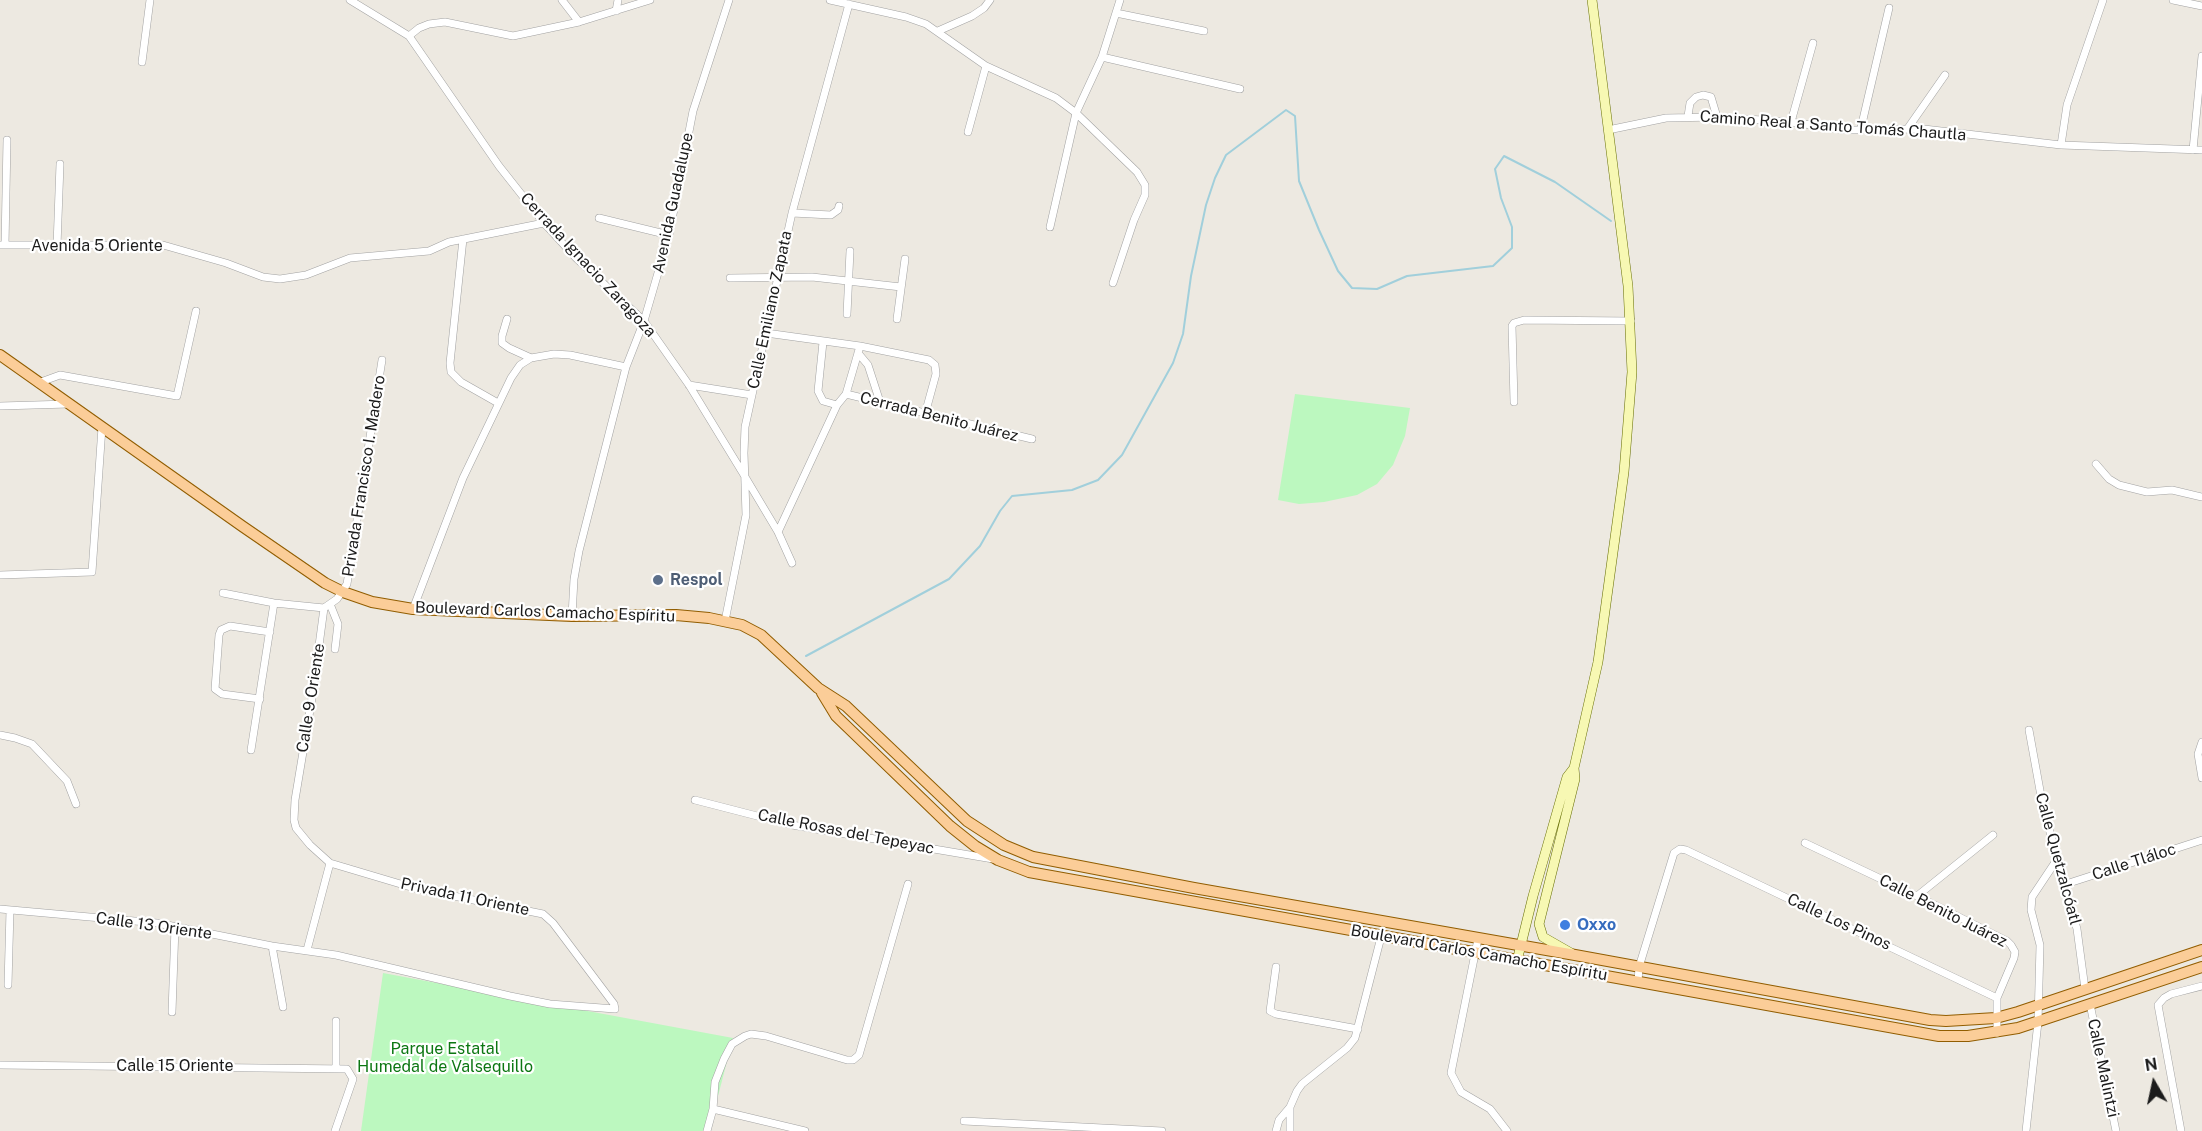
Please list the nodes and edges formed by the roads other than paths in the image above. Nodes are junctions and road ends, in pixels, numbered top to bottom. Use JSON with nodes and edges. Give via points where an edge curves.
{"nodes":[{"id":1,"x":150,"y":0,"type":"edge"},
{"id":2,"x":350,"y":0,"type":"edge"},
{"id":3,"x":562,"y":0,"type":"edge"},
{"id":4,"x":618,"y":0,"type":"edge"},
{"id":5,"x":650,"y":0,"type":"edge"},
{"id":6,"x":729,"y":0,"type":"edge"},
{"id":7,"x":830,"y":0,"type":"edge"},
{"id":8,"x":875,"y":0,"type":"edge"},
{"id":9,"x":990,"y":0,"type":"edge"},
{"id":10,"x":1120,"y":0,"type":"edge"},
{"id":11,"x":1592,"y":0,"type":"edge"},
{"id":12,"x":2103,"y":0,"type":"edge"},
{"id":13,"x":2173,"y":0,"type":"edge"},
{"id":14,"x":849,"y":4,"type":"junction"},
{"id":15,"x":2202,"y":6,"type":"edge"},
{"id":16,"x":1889,"y":8,"type":"dead end"},
{"id":17,"x":873,"y":9,"type":"junction"},
{"id":18,"x":616,"y":11,"type":"junction"},
{"id":19,"x":1116,"y":13,"type":"junction"},
{"id":20,"x":579,"y":22,"type":"junction"},
{"id":21,"x":938,"y":31,"type":"junction"},
{"id":22,"x":1204,"y":31,"type":"dead end"},
{"id":23,"x":408,"y":36,"type":"junction"},
{"id":24,"x":1813,"y":43,"type":"dead end"},
{"id":25,"x":2202,"y":56,"type":"edge"},
{"id":26,"x":1102,"y":57,"type":"junction"},
{"id":27,"x":142,"y":62,"type":"dead end"},
{"id":28,"x":986,"y":66,"type":"junction"},
{"id":29,"x":1945,"y":75,"type":"dead end"},
{"id":30,"x":1240,"y":89,"type":"dead end"},
{"id":31,"x":1076,"y":113,"type":"junction"},
{"id":32,"x":1688,"y":116,"type":"junction"},
{"id":33,"x":1717,"y":117,"type":"junction"},
{"id":34,"x":1791,"y":122,"type":"junction"},
{"id":35,"x":1861,"y":128,"type":"junction"},
{"id":36,"x":1908,"y":128,"type":"junction"},
{"id":37,"x":1608,"y":130,"type":"junction"},
{"id":38,"x":968,"y":132,"type":"dead end"},
{"id":39,"x":7,"y":140,"type":"dead end"},
{"id":40,"x":2061,"y":145,"type":"junction"},
{"id":41,"x":2193,"y":150,"type":"junction"},
{"id":42,"x":2202,"y":150,"type":"edge"},
{"id":43,"x":60,"y":164,"type":"dead end"},
{"id":44,"x":839,"y":206,"type":"dead end"},
{"id":45,"x":792,"y":213,"type":"junction"},
{"id":46,"x":599,"y":218,"type":"dead end"},
{"id":47,"x":544,"y":223,"type":"junction"},
{"id":48,"x":1050,"y":227,"type":"dead end"},
{"id":49,"x":669,"y":235,"type":"junction"},
{"id":50,"x":463,"y":239,"type":"junction"},
{"id":51,"x":2,"y":245,"type":"edge"},
{"id":52,"x":57,"y":246,"type":"junction"},
{"id":53,"x":850,"y":251,"type":"dead end"},
{"id":54,"x":905,"y":259,"type":"dead end"},
{"id":55,"x":778,"y":277,"type":"junction"},
{"id":56,"x":730,"y":278,"type":"dead end"},
{"id":57,"x":849,"y":281,"type":"junction"},
{"id":58,"x":1113,"y":283,"type":"dead end"},
{"id":59,"x":901,"y":287,"type":"junction"},
{"id":60,"x":196,"y":311,"type":"dead end"},
{"id":61,"x":847,"y":314,"type":"dead end"},
{"id":62,"x":507,"y":319,"type":"dead end"},
{"id":63,"x":897,"y":319,"type":"dead end"},
{"id":64,"x":644,"y":321,"type":"junction"},
{"id":65,"x":1631,"y":321,"type":"junction"},
{"id":66,"x":766,"y":333,"type":"junction"},
{"id":67,"x":823,"y":342,"type":"junction"},
{"id":68,"x":859,"y":349,"type":"junction"},
{"id":69,"x":0,"y":355,"type":"edge"},
{"id":70,"x":531,"y":358,"type":"junction"},
{"id":71,"x":382,"y":360,"type":"dead end"},
{"id":72,"x":626,"y":367,"type":"junction"},
{"id":73,"x":38,"y":383,"type":"junction"},
{"id":74,"x":689,"y":385,"type":"junction"},
{"id":75,"x":846,"y":394,"type":"junction"},
{"id":76,"x":752,"y":395,"type":"junction"},
{"id":77,"x":880,"y":402,"type":"junction"},
{"id":78,"x":1514,"y":402,"type":"dead end"},
{"id":79,"x":69,"y":404,"type":"junction"},
{"id":80,"x":498,"y":404,"type":"junction"},
{"id":81,"x":837,"y":405,"type":"junction"},
{"id":82,"x":0,"y":406,"type":"edge"},
{"id":83,"x":925,"y":414,"type":"junction"},
{"id":84,"x":102,"y":428,"type":"junction"},
{"id":85,"x":1032,"y":439,"type":"dead end"},
{"id":86,"x":2096,"y":464,"type":"dead end"},
{"id":87,"x":744,"y":475,"type":"junction"},
{"id":88,"x":2202,"y":497,"type":"edge"},
{"id":89,"x":778,"y":532,"type":"junction"},
{"id":90,"x":792,"y":563,"type":"dead end"},
{"id":91,"x":0,"y":576,"type":"edge"},
{"id":92,"x":343,"y":592,"type":"junction"},
{"id":93,"x":223,"y":593,"type":"dead end"},
{"id":94,"x":274,"y":603,"type":"junction"},
{"id":95,"x":327,"y":606,"type":"junction"},
{"id":96,"x":413,"y":609,"type":"junction"},
{"id":97,"x":572,"y":616,"type":"junction"},
{"id":98,"x":725,"y":621,"type":"junction"},
{"id":99,"x":270,"y":632,"type":"junction"},
{"id":100,"x":334,"y":650,"type":"dead end"},
{"id":101,"x":818,"y":688,"type":"junction"},
{"id":102,"x":260,"y":699,"type":"junction"},
{"id":103,"x":2029,"y":730,"type":"dead end"},
{"id":104,"x":0,"y":735,"type":"edge"},
{"id":105,"x":2202,"y":742,"type":"edge"},
{"id":106,"x":251,"y":750,"type":"dead end"},
{"id":107,"x":1574,"y":768,"type":"junction"},
{"id":108,"x":2202,"y":778,"type":"edge"},
{"id":109,"x":695,"y":800,"type":"dead end"},
{"id":110,"x":76,"y":804,"type":"dead end"},
{"id":111,"x":294,"y":813,"type":"joint"},
{"id":112,"x":1993,"y":835,"type":"dead end"},
{"id":113,"x":2202,"y":840,"type":"edge"},
{"id":114,"x":1805,"y":843,"type":"dead end"},
{"id":115,"x":2058,"y":858,"type":"junction"},
{"id":116,"x":998,"y":860,"type":"junction"},
{"id":117,"x":330,"y":862,"type":"junction"},
{"id":118,"x":908,"y":884,"type":"dead end"},
{"id":119,"x":2066,"y":884,"type":"junction"},
{"id":120,"x":1917,"y":896,"type":"junction"},
{"id":121,"x":0,"y":909,"type":"edge"},
{"id":122,"x":10,"y":910,"type":"junction"},
{"id":123,"x":1524,"y":926,"type":"junction"},
{"id":124,"x":175,"y":927,"type":"junction"},
{"id":125,"x":1540,"y":930,"type":"junction"},
{"id":126,"x":1381,"y":937,"type":"junction"},
{"id":127,"x":1478,"y":939,"type":"junction"},
{"id":128,"x":272,"y":946,"type":"junction"},
{"id":129,"x":1519,"y":946,"type":"junction"},
{"id":130,"x":307,"y":950,"type":"junction"},
{"id":131,"x":2202,"y":950,"type":"edge"},
{"id":132,"x":1475,"y":953,"type":"junction"},
{"id":133,"x":1575,"y":955,"type":"junction"},
{"id":134,"x":1517,"y":961,"type":"junction"},
{"id":135,"x":1276,"y":967,"type":"dead end"},
{"id":136,"x":1639,"y":967,"type":"junction"},
{"id":137,"x":2202,"y":967,"type":"edge"},
{"id":138,"x":1638,"y":982,"type":"junction"},
{"id":139,"x":8,"y":985,"type":"dead end"},
{"id":140,"x":2202,"y":986,"type":"edge"},
{"id":141,"x":2085,"y":989,"type":"junction"},
{"id":142,"x":1997,"y":998,"type":"junction"},
{"id":143,"x":2090,"y":1004,"type":"junction"},
{"id":144,"x":2037,"y":1005,"type":"junction"},
{"id":145,"x":282,"y":1007,"type":"dead end"},
{"id":146,"x":614,"y":1010,"type":"joint"},
{"id":147,"x":172,"y":1012,"type":"dead end"},
{"id":148,"x":1996,"y":1018,"type":"junction"},
{"id":149,"x":336,"y":1021,"type":"dead end"},
{"id":150,"x":2038,"y":1022,"type":"junction"},
{"id":151,"x":1358,"y":1029,"type":"junction"},
{"id":152,"x":1997,"y":1033,"type":"junction"},
{"id":153,"x":0,"y":1065,"type":"edge"},
{"id":154,"x":336,"y":1069,"type":"junction"},
{"id":155,"x":1290,"y":1107,"type":"junction"},
{"id":156,"x":713,"y":1109,"type":"junction"},
{"id":157,"x":964,"y":1120,"type":"dead end"},
{"id":158,"x":1051,"y":1128,"type":"edge"},
{"id":159,"x":335,"y":1131,"type":"edge"},
{"id":160,"x":707,"y":1131,"type":"edge"},
{"id":161,"x":806,"y":1131,"type":"edge"},
{"id":162,"x":1162,"y":1131,"type":"edge"},
{"id":163,"x":1276,"y":1131,"type":"edge"},
{"id":164,"x":1290,"y":1131,"type":"edge"},
{"id":165,"x":1507,"y":1131,"type":"edge"},
{"id":166,"x":2026,"y":1131,"type":"edge"},
{"id":167,"x":2116,"y":1131,"type":"edge"},
{"id":168,"x":2181,"y":1131,"type":"edge"}],
"edges":[{"from":1,"to":27,"type":"street"},
{"from":2,"to":23,"type":"street"},
{"from":3,"to":20,"type":"street"},
{"from":4,"to":18,"type":"street"},
{"from":5,"to":18,"type":"street"},
{"from":6,"to":49,"type":"street","name":"Avenida Guadalupe","via":[[693,111]]},
{"from":7,"to":14,"type":"street"},
{"from":8,"to":17,"type":"street"},
{"from":9,"to":21,"type":"street","via":[[972,16]]},
{"from":10,"to":19,"type":"street"},
{"from":11,"to":37,"type":"main road"},
{"from":12,"to":40,"type":"street","via":[[2067,105]]},
{"from":13,"to":15,"type":"street"},
{"from":14,"to":17,"type":"street"},
{"from":14,"to":45,"type":"street","name":"Calle Emiliano Zapata"},
{"from":16,"to":35,"type":"street"},
{"from":17,"to":21,"type":"street","via":[[906,17]]},
{"from":18,"to":20,"type":"street"},
{"from":19,"to":22,"type":"street"},
{"from":19,"to":26,"type":"street"},
{"from":20,"to":23,"type":"street","via":[[513,36],[437,22]]},
{"from":21,"to":28,"type":"street"},
{"from":23,"to":47,"type":"street","name":"Cerrada Ignacio Zaragoza"},
{"from":24,"to":34,"type":"street"},
{"from":25,"to":41,"type":"street"},
{"from":26,"to":30,"type":"street"},
{"from":26,"to":31,"type":"street"},
{"from":28,"to":31,"type":"street","via":[[1056,98]]},
{"from":28,"to":38,"type":"street"},
{"from":29,"to":36,"type":"street"},
{"from":31,"to":48,"type":"street"},
{"from":31,"to":58,"type":"street","via":[[1137,172],[1144,185],[1145,195]]},
{"from":32,"to":33,"type":"street","name":"Camino Real a Santo Tomás Chautla"},
{"from":32,"to":33,"type":"street","via":[[1690,103],[1703,95],[1711,97]]},
{"from":32,"to":37,"type":"street","name":"Camino Real a Santo Tomás Chautla"},
{"from":33,"to":34,"type":"street","name":"Camino Real a Santo Tomás Chautla"},
{"from":34,"to":35,"type":"street","name":"Camino Real a Santo Tomás Chautla","via":[[1845,130]]},
{"from":35,"to":36,"type":"street","name":"Camino Real a Santo Tomás Chautla"},
{"from":36,"to":40,"type":"street","name":"Camino Real a Santo Tomás Chautla"},
{"from":37,"to":65,"type":"main road"},
{"from":39,"to":51,"type":"street"},
{"from":40,"to":41,"type":"street","name":"Camino Real a Santo Tomás Chautla"},
{"from":41,"to":42,"type":"street","name":"Camino Real a Santo Tomás Chautla"},
{"from":43,"to":52,"type":"street"},
{"from":44,"to":45,"type":"street","via":[[835,213],[826,215]]},
{"from":45,"to":55,"type":"street","name":"Calle Emiliano Zapata"},
{"from":46,"to":49,"type":"street"},
{"from":47,"to":50,"type":"street"},
{"from":47,"to":64,"type":"street","name":"Cerrada Ignacio Zaragoza"},
{"from":49,"to":64,"type":"street","name":"Avenida Guadalupe"},
{"from":50,"to":52,"type":"street","name":"Avenida 5 Oriente","via":[[429,251],[350,258],[296,278],[280,279],[163,245]]},
{"from":50,"to":80,"type":"street","via":[[451,372]]},
{"from":51,"to":52,"type":"street","name":"Avenida 5 Oriente"},
{"from":53,"to":57,"type":"street"},
{"from":54,"to":59,"type":"street"},
{"from":55,"to":56,"type":"street"},
{"from":55,"to":57,"type":"street"},
{"from":55,"to":66,"type":"street","name":"Calle Emiliano Zapata"},
{"from":57,"to":59,"type":"street"},
{"from":57,"to":61,"type":"street"},
{"from":59,"to":63,"type":"street"},
{"from":60,"to":73,"type":"street","via":[[177,396],[60,375]]},
{"from":62,"to":70,"type":"street","via":[[502,343]]},
{"from":64,"to":72,"type":"street","name":"Avenida Guadalupe"},
{"from":64,"to":74,"type":"street","name":"Cerrada Ignacio Zaragoza"},
{"from":65,"to":78,"type":"street","via":[[1517,321],[1512,326]]},
{"from":65,"to":107,"type":"main road","via":[[1629,429],[1608,597],[1590,704]]},
{"from":66,"to":67,"type":"street"},
{"from":66,"to":76,"type":"street","name":"Calle Emiliano Zapata"},
{"from":67,"to":68,"type":"street"},
{"from":67,"to":81,"type":"street","via":[[819,391],[823,401]]},
{"from":68,"to":75,"type":"street"},
{"from":68,"to":77,"type":"street"},
{"from":68,"to":83,"type":"street","via":[[925,358],[933,363],[936,374]]},
{"from":69,"to":73,"type":"main road","name":"Boulevard Carlos Camacho Espíritu"},
{"from":70,"to":72,"type":"street","via":[[570,355]]},
{"from":70,"to":80,"type":"street","via":[[520,366]]},
{"from":71,"to":92,"type":"street","name":"Privada Francisco I. Madero"},
{"from":72,"to":97,"type":"street","name":"Avenida Guadalupe","via":[[579,551]]},
{"from":73,"to":79,"type":"main road","name":"Boulevard Carlos Camacho Espíritu"},
{"from":74,"to":76,"type":"street"},
{"from":74,"to":87,"type":"street","name":"Cerrada Ignacio Zaragoza"},
{"from":75,"to":77,"type":"street","name":"Cerrada Benito Juárez"},
{"from":75,"to":81,"type":"street"},
{"from":76,"to":87,"type":"street","name":"Calle Emiliano Zapata","via":[[745,427]]},
{"from":77,"to":83,"type":"street","name":"Cerrada Benito Juárez"},
{"from":79,"to":82,"type":"street"},
{"from":79,"to":84,"type":"main road","name":"Boulevard Carlos Camacho Espíritu"},
{"from":80,"to":96,"type":"street","via":[[463,478]]},
{"from":81,"to":89,"type":"street"},
{"from":83,"to":85,"type":"street","name":"Cerrada Benito Juárez"},
{"from":84,"to":91,"type":"street","via":[[92,572]]},
{"from":84,"to":92,"type":"main road","name":"Boulevard Carlos Camacho Espíritu"},
{"from":86,"to":88,"type":"street","via":[[2119,485],[2147,492],[2182,490]]},
{"from":87,"to":89,"type":"street","name":"Cerrada Ignacio Zaragoza"},
{"from":87,"to":98,"type":"street","name":"Calle Emiliano Zapata","via":[[746,515]]},
{"from":89,"to":90,"type":"street","name":"Cerrada Ignacio Zaragoza"},
{"from":92,"to":95,"type":"street"},
{"from":92,"to":96,"type":"main road","name":"Boulevard Carlos Camacho Espíritu"},
{"from":93,"to":94,"type":"street"},
{"from":94,"to":95,"type":"street"},
{"from":94,"to":99,"type":"street"},
{"from":95,"to":100,"type":"street","via":[[338,624]]},
{"from":95,"to":111,"type":"street","name":"Calle 9 Oriente"},
{"from":96,"to":97,"type":"main road","name":"Boulevard Carlos Camacho Espíritu"},
{"from":97,"to":98,"type":"main road","name":"Boulevard Carlos Camacho Espíritu","via":[[676,615]]},
{"from":98,"to":101,"type":"main road","name":"Boulevard Carlos Camacho Espíritu","via":[[761,635]]},
{"from":99,"to":102,"type":"street"},
{"from":99,"to":102,"type":"street","via":[[230,626],[219,634],[215,689],[222,694]]},
{"from":101,"to":116,"type":"main road","name":"Boulevard Carlos Camacho Espíritu","via":[[836,716],[909,787],[967,839]]},
{"from":101,"to":127,"type":"main road","name":"Boulevard Carlos Camacho Espíritu","via":[[846,706],[967,821],[1019,853],[1092,870]]},
{"from":102,"to":106,"type":"street"},
{"from":103,"to":115,"type":"street","name":"Calle Quetzalcóatl","via":[[2043,807]]},
{"from":104,"to":110,"type":"street","via":[[32,744],[67,782]]},
{"from":105,"to":108,"type":"street","via":[[2198,754]]},
{"from":107,"to":123,"type":"main road","via":[[1567,777]]},
{"from":107,"to":125,"type":"main road","via":[[1575,779]]},
{"from":109,"to":116,"type":"street","name":"Calle Rosas del Tepeyac","via":[[792,825]]},
{"from":111,"to":117,"type":"street","name":"Privada 11 Oriente","via":[[296,828]]},
{"from":112,"to":120,"type":"street"},
{"from":113,"to":119,"type":"street","name":"Calle Tláloc"},
{"from":114,"to":120,"type":"street","name":"Calle Benito Juárez"},
{"from":115,"to":119,"type":"street","name":"Calle Quetzalcóatl"},
{"from":115,"to":144,"type":"street","via":[[2032,897],[2031,910],[2040,945]]},
{"from":116,"to":126,"type":"main road","name":"Boulevard Carlos Camacho Espíritu","via":[[1029,872]]},
{"from":117,"to":130,"type":"street"},
{"from":117,"to":146,"type":"street","name":"Privada 11 Oriente","via":[[414,888],[543,914],[614,1004]]},
{"from":118,"to":156,"type":"street","via":[[856,1058],[847,1060],[757,1034],[745,1036],[732,1044],[724,1059],[715,1082]]},
{"from":119,"to":141,"type":"street","name":"Calle Quetzalcóatl"},
{"from":120,"to":142,"type":"street","name":"Calle Benito Juárez","via":[[2011,945],[2014,958]]},
{"from":121,"to":122,"type":"street","name":"Calle 13 Oriente"},
{"from":122,"to":124,"type":"street","name":"Calle 13 Oriente"},
{"from":122,"to":139,"type":"street"},
{"from":123,"to":125,"type":"main road"},
{"from":123,"to":129,"type":"main road"},
{"from":124,"to":128,"type":"street","name":"Calle 13 Oriente"},
{"from":124,"to":147,"type":"street"},
{"from":125,"to":133,"type":"main road","via":[[1543,937]]},
{"from":126,"to":132,"type":"main road","name":"Boulevard Carlos Camacho Espíritu"},
{"from":126,"to":151,"type":"street"},
{"from":127,"to":129,"type":"main road","name":"Boulevard Carlos Camacho Espíritu"},
{"from":127,"to":132,"type":"street"},
{"from":128,"to":130,"type":"street","name":"Calle 13 Oriente"},
{"from":128,"to":145,"type":"street"},
{"from":129,"to":133,"type":"main road","name":"Boulevard Carlos Camacho Espíritu"},
{"from":129,"to":134,"type":"main road"},
{"from":130,"to":146,"type":"street","name":"Calle 13 Oriente","via":[[550,1004]]},
{"from":131,"to":141,"type":"main road","name":"Boulevard Carlos Camacho Espíritu"},
{"from":132,"to":134,"type":"main road","name":"Boulevard Carlos Camacho Espíritu"},
{"from":132,"to":165,"type":"street","via":[[1451,1073],[1461,1092],[1490,1109]]},
{"from":133,"to":136,"type":"main road","name":"Boulevard Carlos Camacho Espíritu"},
{"from":134,"to":138,"type":"main road","name":"Boulevard Carlos Camacho Espíritu"},
{"from":135,"to":151,"type":"street","via":[[1270,1011]]},
{"from":136,"to":138,"type":"street"},
{"from":136,"to":142,"type":"street","name":"Calle Los Pinos","via":[[1674,853],[1680,849]]},
{"from":136,"to":148,"type":"main road","name":"Boulevard Carlos Camacho Espíritu","via":[[1911,1017],[1946,1021]]},
{"from":137,"to":143,"type":"main road","name":"Boulevard Carlos Camacho Espíritu"},
{"from":138,"to":152,"type":"main road","name":"Boulevard Carlos Camacho Espíritu","via":[[1932,1035]]},
{"from":140,"to":168,"type":"street","via":[[2171,994],[2158,1005]]},
{"from":141,"to":144,"type":"main road","name":"Boulevard Carlos Camacho Espíritu"},
{"from":142,"to":148,"type":"street","name":"Calle Benito Juárez"},
{"from":143,"to":150,"type":"main road","name":"Boulevard Carlos Camacho Espíritu"},
{"from":143,"to":167,"type":"street","name":"Calle Malintzi"},
{"from":144,"to":148,"type":"main road","name":"Boulevard Carlos Camacho Espíritu"},
{"from":144,"to":150,"type":"street"},
{"from":148,"to":152,"type":"street","name":"Calle Benito Juárez"},
{"from":149,"to":154,"type":"street"},
{"from":150,"to":152,"type":"main road","name":"Boulevard Carlos Camacho Espíritu"},
{"from":150,"to":166,"type":"street"},
{"from":151,"to":155,"type":"street","via":[[1347,1048],[1302,1084]]},
{"from":153,"to":154,"type":"street","name":"Calle 15 Oriente"},
{"from":154,"to":159,"type":"street","name":"Calle 15 Oriente","via":[[350,1071],[353,1079]]},
{"from":155,"to":163,"type":"street"},
{"from":155,"to":164,"type":"street"},
{"from":156,"to":160,"type":"street"},
{"from":156,"to":161,"type":"street"},
{"from":157,"to":158,"type":"street"},
{"from":158,"to":162,"type":"street"}]}
